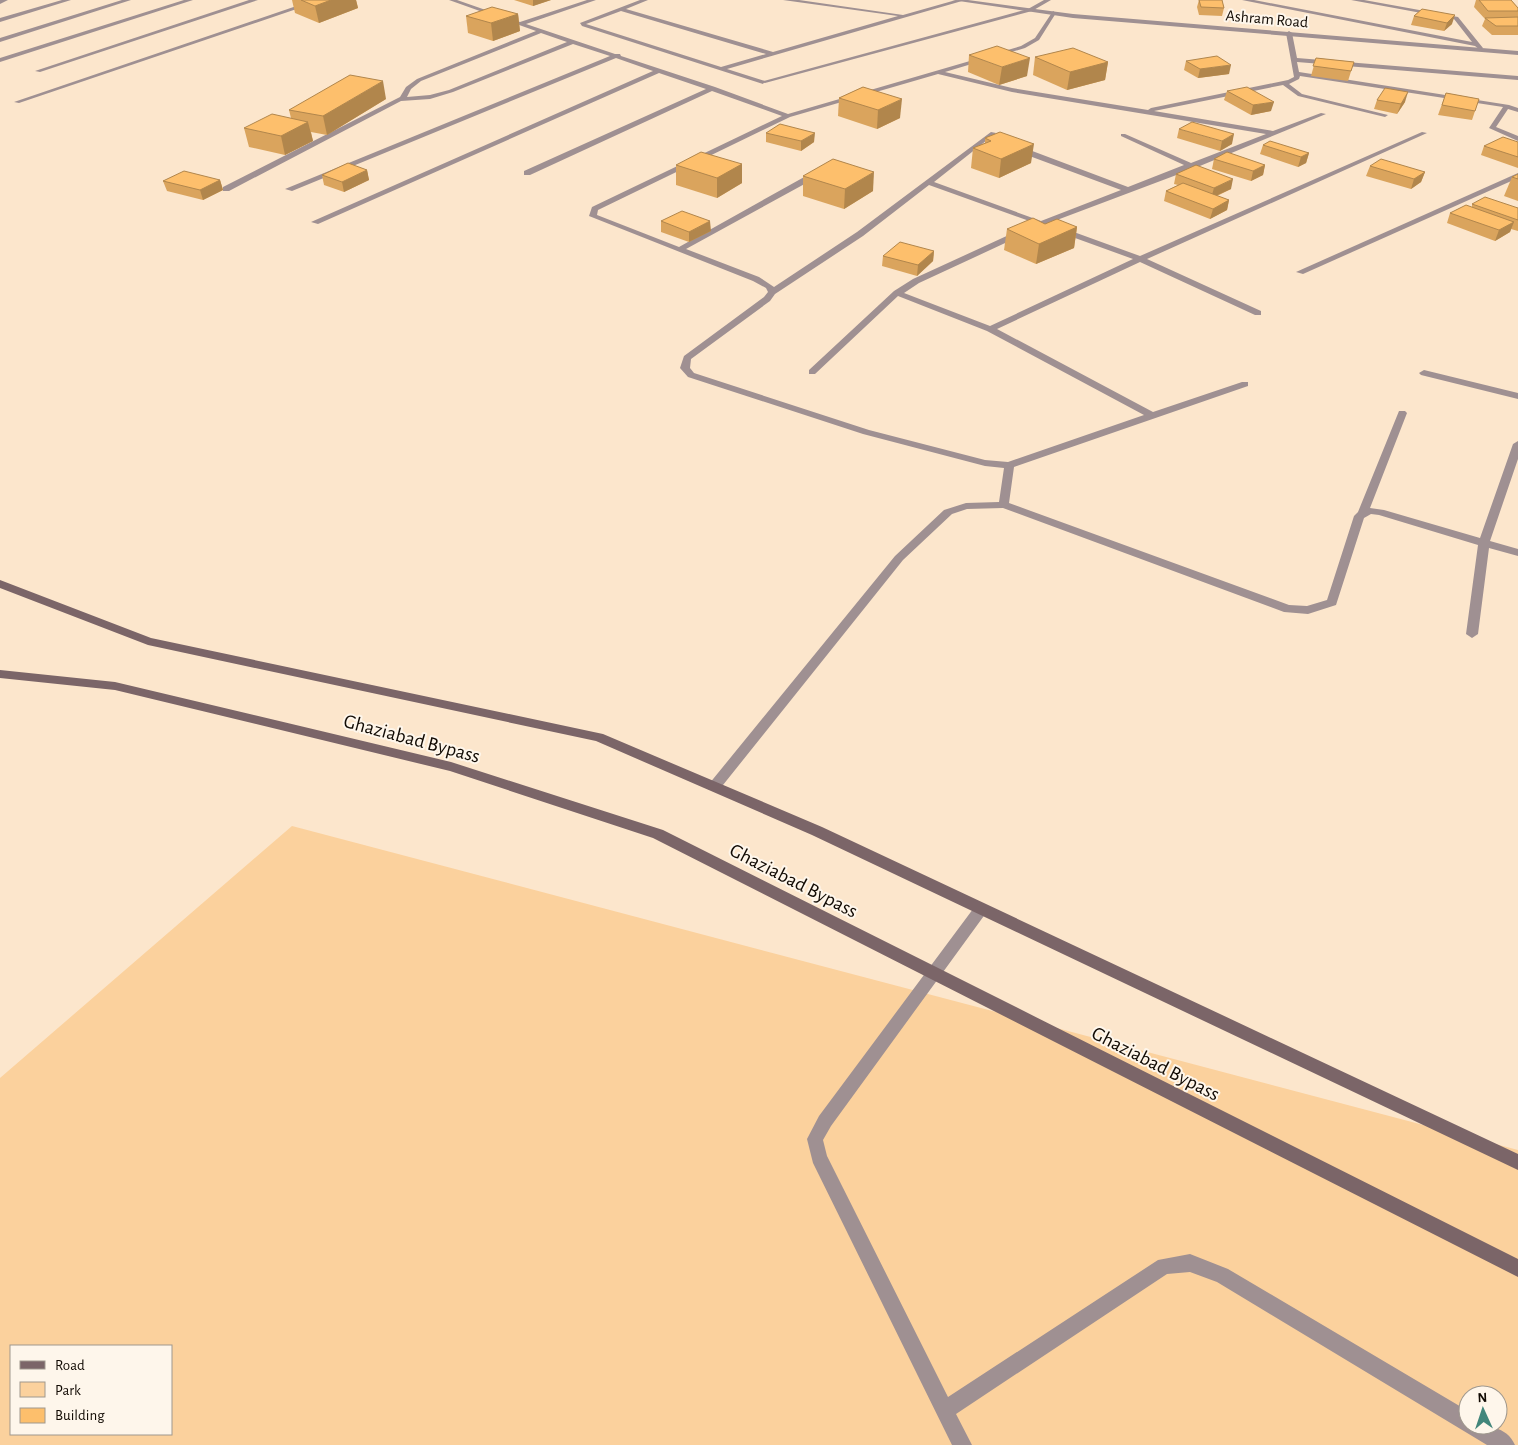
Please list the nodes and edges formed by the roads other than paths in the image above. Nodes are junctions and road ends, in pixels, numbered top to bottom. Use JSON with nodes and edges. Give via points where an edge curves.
{"nodes":[{"id":1,"x":5,"y":0,"type":"edge"},
{"id":2,"x":68,"y":0,"type":"edge"},
{"id":3,"x":128,"y":0,"type":"edge"},
{"id":4,"x":190,"y":0,"type":"edge"},
{"id":5,"x":255,"y":0,"type":"edge"},
{"id":6,"x":320,"y":0,"type":"edge"},
{"id":7,"x":452,"y":0,"type":"edge"},
{"id":8,"x":482,"y":0,"type":"edge"},
{"id":9,"x":593,"y":0,"type":"edge"},
{"id":10,"x":645,"y":0,"type":"edge"},
{"id":11,"x":786,"y":0,"type":"edge"},
{"id":12,"x":955,"y":0,"type":"edge"},
{"id":13,"x":959,"y":0,"type":"edge"},
{"id":14,"x":1048,"y":0,"type":"edge"},
{"id":15,"x":1245,"y":0,"type":"edge"},
{"id":16,"x":1354,"y":0,"type":"edge"},
{"id":17,"x":968,"y":1,"type":"edge"},
{"id":18,"x":0,"y":2,"type":"edge"},
{"id":19,"x":466,"y":5,"type":"junction"},
{"id":20,"x":1427,"y":6,"type":"dead end"},
{"id":21,"x":620,"y":9,"type":"junction"},
{"id":22,"x":1030,"y":10,"type":"junction"},
{"id":23,"x":1053,"y":13,"type":"junction"},
{"id":24,"x":1432,"y":13,"type":"junction"},
{"id":25,"x":905,"y":16,"type":"junction"},
{"id":26,"x":0,"y":20,"type":"edge"},
{"id":27,"x":519,"y":24,"type":"junction"},
{"id":28,"x":542,"y":32,"type":"junction"},
{"id":29,"x":1289,"y":33,"type":"junction"},
{"id":30,"x":0,"y":40,"type":"edge"},
{"id":31,"x":572,"y":42,"type":"junction"},
{"id":32,"x":1480,"y":48,"type":"junction"},
{"id":33,"x":1518,"y":53,"type":"edge"},
{"id":34,"x":774,"y":54,"type":"junction"},
{"id":35,"x":618,"y":55,"type":"junction"},
{"id":36,"x":0,"y":60,"type":"edge"},
{"id":37,"x":1295,"y":60,"type":"junction"},
{"id":38,"x":719,"y":69,"type":"junction"},
{"id":39,"x":660,"y":70,"type":"junction"},
{"id":40,"x":38,"y":71,"type":"dead end"},
{"id":41,"x":941,"y":73,"type":"junction"},
{"id":42,"x":1297,"y":74,"type":"junction"},
{"id":43,"x":1518,"y":78,"type":"edge"},
{"id":44,"x":1285,"y":84,"type":"junction"},
{"id":45,"x":713,"y":88,"type":"junction"},
{"id":46,"x":403,"y":98,"type":"junction"},
{"id":47,"x":17,"y":102,"type":"dead end"},
{"id":48,"x":1507,"y":106,"type":"junction"},
{"id":49,"x":1518,"y":110,"type":"edge"},
{"id":50,"x":1142,"y":112,"type":"junction"},
{"id":51,"x":1323,"y":114,"type":"dead end"},
{"id":52,"x":1385,"y":115,"type":"dead end"},
{"id":53,"x":788,"y":116,"type":"junction"},
{"id":54,"x":1273,"y":133,"type":"junction"},
{"id":55,"x":1424,"y":133,"type":"dead end"},
{"id":56,"x":1123,"y":135,"type":"dead end"},
{"id":57,"x":992,"y":137,"type":"edge"},
{"id":58,"x":1518,"y":139,"type":"edge"},
{"id":59,"x":1005,"y":144,"type":"edge"},
{"id":60,"x":1192,"y":166,"type":"junction"},
{"id":61,"x":820,"y":172,"type":"edge"},
{"id":62,"x":527,"y":173,"type":"dead end"},
{"id":63,"x":1518,"y":175,"type":"edge"},
{"id":64,"x":928,"y":182,"type":"junction"},
{"id":65,"x":226,"y":189,"type":"dead end"},
{"id":66,"x":289,"y":190,"type":"dead end"},
{"id":67,"x":1129,"y":190,"type":"junction"},
{"id":68,"x":314,"y":222,"type":"dead end"},
{"id":69,"x":1042,"y":223,"type":"junction"},
{"id":70,"x":681,"y":249,"type":"junction"},
{"id":71,"x":1140,"y":259,"type":"junction"},
{"id":72,"x":1300,"y":272,"type":"dead end"},
{"id":73,"x":772,"y":292,"type":"junction"},
{"id":74,"x":898,"y":293,"type":"junction"},
{"id":75,"x":1258,"y":313,"type":"dead end"},
{"id":76,"x":990,"y":329,"type":"junction"},
{"id":77,"x":812,"y":372,"type":"dead end"},
{"id":78,"x":1424,"y":373,"type":"dead end"},
{"id":79,"x":1245,"y":384,"type":"dead end"},
{"id":80,"x":1518,"y":396,"type":"edge"},
{"id":81,"x":1402,"y":413,"type":"dead end"},
{"id":82,"x":1152,"y":416,"type":"junction"},
{"id":83,"x":1518,"y":444,"type":"edge"},
{"id":84,"x":1009,"y":464,"type":"junction"},
{"id":85,"x":1004,"y":505,"type":"junction"},
{"id":86,"x":1363,"y":513,"type":"junction"},
{"id":87,"x":1484,"y":543,"type":"junction"},
{"id":88,"x":1518,"y":553,"type":"edge"},
{"id":89,"x":0,"y":584,"type":"edge"},
{"id":90,"x":1472,"y":634,"type":"dead end"},
{"id":91,"x":0,"y":674,"type":"edge"},
{"id":92,"x":714,"y":787,"type":"junction"},
{"id":93,"x":981,"y":909,"type":"junction"},
{"id":94,"x":936,"y":974,"type":"junction"},
{"id":95,"x":1518,"y":1162,"type":"edge"},
{"id":96,"x":1518,"y":1268,"type":"edge"},
{"id":97,"x":945,"y":1410,"type":"junction"},
{"id":98,"x":1458,"y":1416,"type":"edge"},
{"id":99,"x":1488,"y":1435,"type":"edge"},
{"id":100,"x":962,"y":1445,"type":"edge"},
{"id":101,"x":1505,"y":1445,"type":"edge"}],
"edges":[{"from":1,"to":18,"type":"street"},
{"from":2,"to":26,"type":"street"},
{"from":3,"to":30,"type":"street"},
{"from":4,"to":36,"type":"street"},
{"from":5,"to":40,"type":"street"},
{"from":6,"to":47,"type":"street"},
{"from":7,"to":19,"type":"street"},
{"from":8,"to":19,"type":"street"},
{"from":9,"to":27,"type":"street"},
{"from":10,"to":21,"type":"street"},
{"from":11,"to":25,"type":"street"},
{"from":12,"to":13,"type":"street","name":"Ashram Road"},
{"from":13,"to":17,"type":"street","name":"Ashram Road"},
{"from":13,"to":25,"type":"street"},
{"from":14,"to":22,"type":"street"},
{"from":15,"to":32,"type":"street"},
{"from":16,"to":24,"type":"street"},
{"from":17,"to":22,"type":"street","name":"Ashram Road"},
{"from":19,"to":27,"type":"street"},
{"from":20,"to":24,"type":"street"},
{"from":21,"to":34,"type":"street"},
{"from":21,"to":38,"type":"street","via":[[584,25]]},
{"from":22,"to":23,"type":"street","name":"Ashram Road"},
{"from":22,"to":38,"type":"street","via":[[763,82]]},
{"from":23,"to":29,"type":"street","name":"Ashram Road"},
{"from":23,"to":41,"type":"street","via":[[1037,38],[1023,47]]},
{"from":24,"to":32,"type":"street","via":[[1456,18]]},
{"from":25,"to":34,"type":"street"},
{"from":27,"to":28,"type":"street"},
{"from":28,"to":31,"type":"street"},
{"from":28,"to":46,"type":"street","via":[[419,80],[408,88]]},
{"from":29,"to":32,"type":"street","name":"Ashram Road"},
{"from":29,"to":37,"type":"street"},
{"from":31,"to":35,"type":"street"},
{"from":31,"to":46,"type":"street","via":[[451,91],[430,97]]},
{"from":32,"to":33,"type":"street","name":"Ashram Road"},
{"from":34,"to":38,"type":"street"},
{"from":35,"to":39,"type":"street"},
{"from":35,"to":66,"type":"street"},
{"from":37,"to":42,"type":"street"},
{"from":37,"to":43,"type":"street"},
{"from":39,"to":45,"type":"street"},
{"from":39,"to":68,"type":"street"},
{"from":41,"to":50,"type":"street","via":[[1012,90]]},
{"from":41,"to":53,"type":"street"},
{"from":42,"to":44,"type":"street","via":[[1297,78]]},
{"from":42,"to":48,"type":"street"},
{"from":44,"to":50,"type":"street"},
{"from":44,"to":52,"type":"street","via":[[1300,95]]},
{"from":45,"to":53,"type":"street"},
{"from":45,"to":62,"type":"street"},
{"from":46,"to":65,"type":"street"},
{"from":48,"to":49,"type":"street"},
{"from":48,"to":58,"type":"street","via":[[1492,128]]},
{"from":50,"to":54,"type":"street"},
{"from":51,"to":54,"type":"street"},
{"from":53,"to":70,"type":"street","via":[[592,211],[593,216]]},
{"from":54,"to":60,"type":"street"},
{"from":55,"to":71,"type":"street"},
{"from":56,"to":60,"type":"street"},
{"from":57,"to":64,"type":"street"},
{"from":59,"to":67,"type":"street"},
{"from":60,"to":67,"type":"street"},
{"from":61,"to":70,"type":"street"},
{"from":63,"to":72,"type":"street"},
{"from":64,"to":69,"type":"street"},
{"from":64,"to":73,"type":"street","via":[[860,234]]},
{"from":67,"to":69,"type":"street"},
{"from":69,"to":71,"type":"street"},
{"from":69,"to":74,"type":"street","via":[[916,280]]},
{"from":70,"to":73,"type":"street","via":[[756,279],[770,287]]},
{"from":71,"to":75,"type":"street"},
{"from":71,"to":76,"type":"street"},
{"from":73,"to":84,"type":"street","via":[[687,358],[685,368],[691,375],[866,432],[985,463]]},
{"from":74,"to":76,"type":"street"},
{"from":74,"to":77,"type":"street"},
{"from":76,"to":82,"type":"street"},
{"from":78,"to":80,"type":"street"},
{"from":79,"to":82,"type":"street"},
{"from":81,"to":86,"type":"street"},
{"from":82,"to":84,"type":"street"},
{"from":83,"to":87,"type":"street"},
{"from":84,"to":85,"type":"street"},
{"from":85,"to":86,"type":"street","via":[[1288,609],[1308,610],[1332,602],[1359,516]]},
{"from":85,"to":92,"type":"street","via":[[966,506],[948,512],[899,558]]},
{"from":86,"to":87,"type":"street","via":[[1380,512]]},
{"from":87,"to":88,"type":"street"},
{"from":87,"to":90,"type":"street"},
{"from":89,"to":92,"type":"main road","name":"Ghaziabad Bypass","via":[[148,641],[599,737]]},
{"from":91,"to":94,"type":"main road","name":"Ghaziabad Bypass","via":[[115,686],[460,770],[658,834]]},
{"from":92,"to":93,"type":"main road","name":"Ghaziabad Bypass","via":[[817,831]]},
{"from":93,"to":94,"type":"street"},
{"from":93,"to":95,"type":"main road","name":"Ghaziabad Bypass"},
{"from":94,"to":96,"type":"main road","name":"Ghaziabad Bypass"},
{"from":94,"to":97,"type":"street","via":[[825,1121],[815,1139],[820,1157]]},
{"from":97,"to":98,"type":"street","via":[[1164,1266],[1190,1264],[1222,1275]]},
{"from":97,"to":100,"type":"street"},
{"from":99,"to":101,"type":"street"}]}
